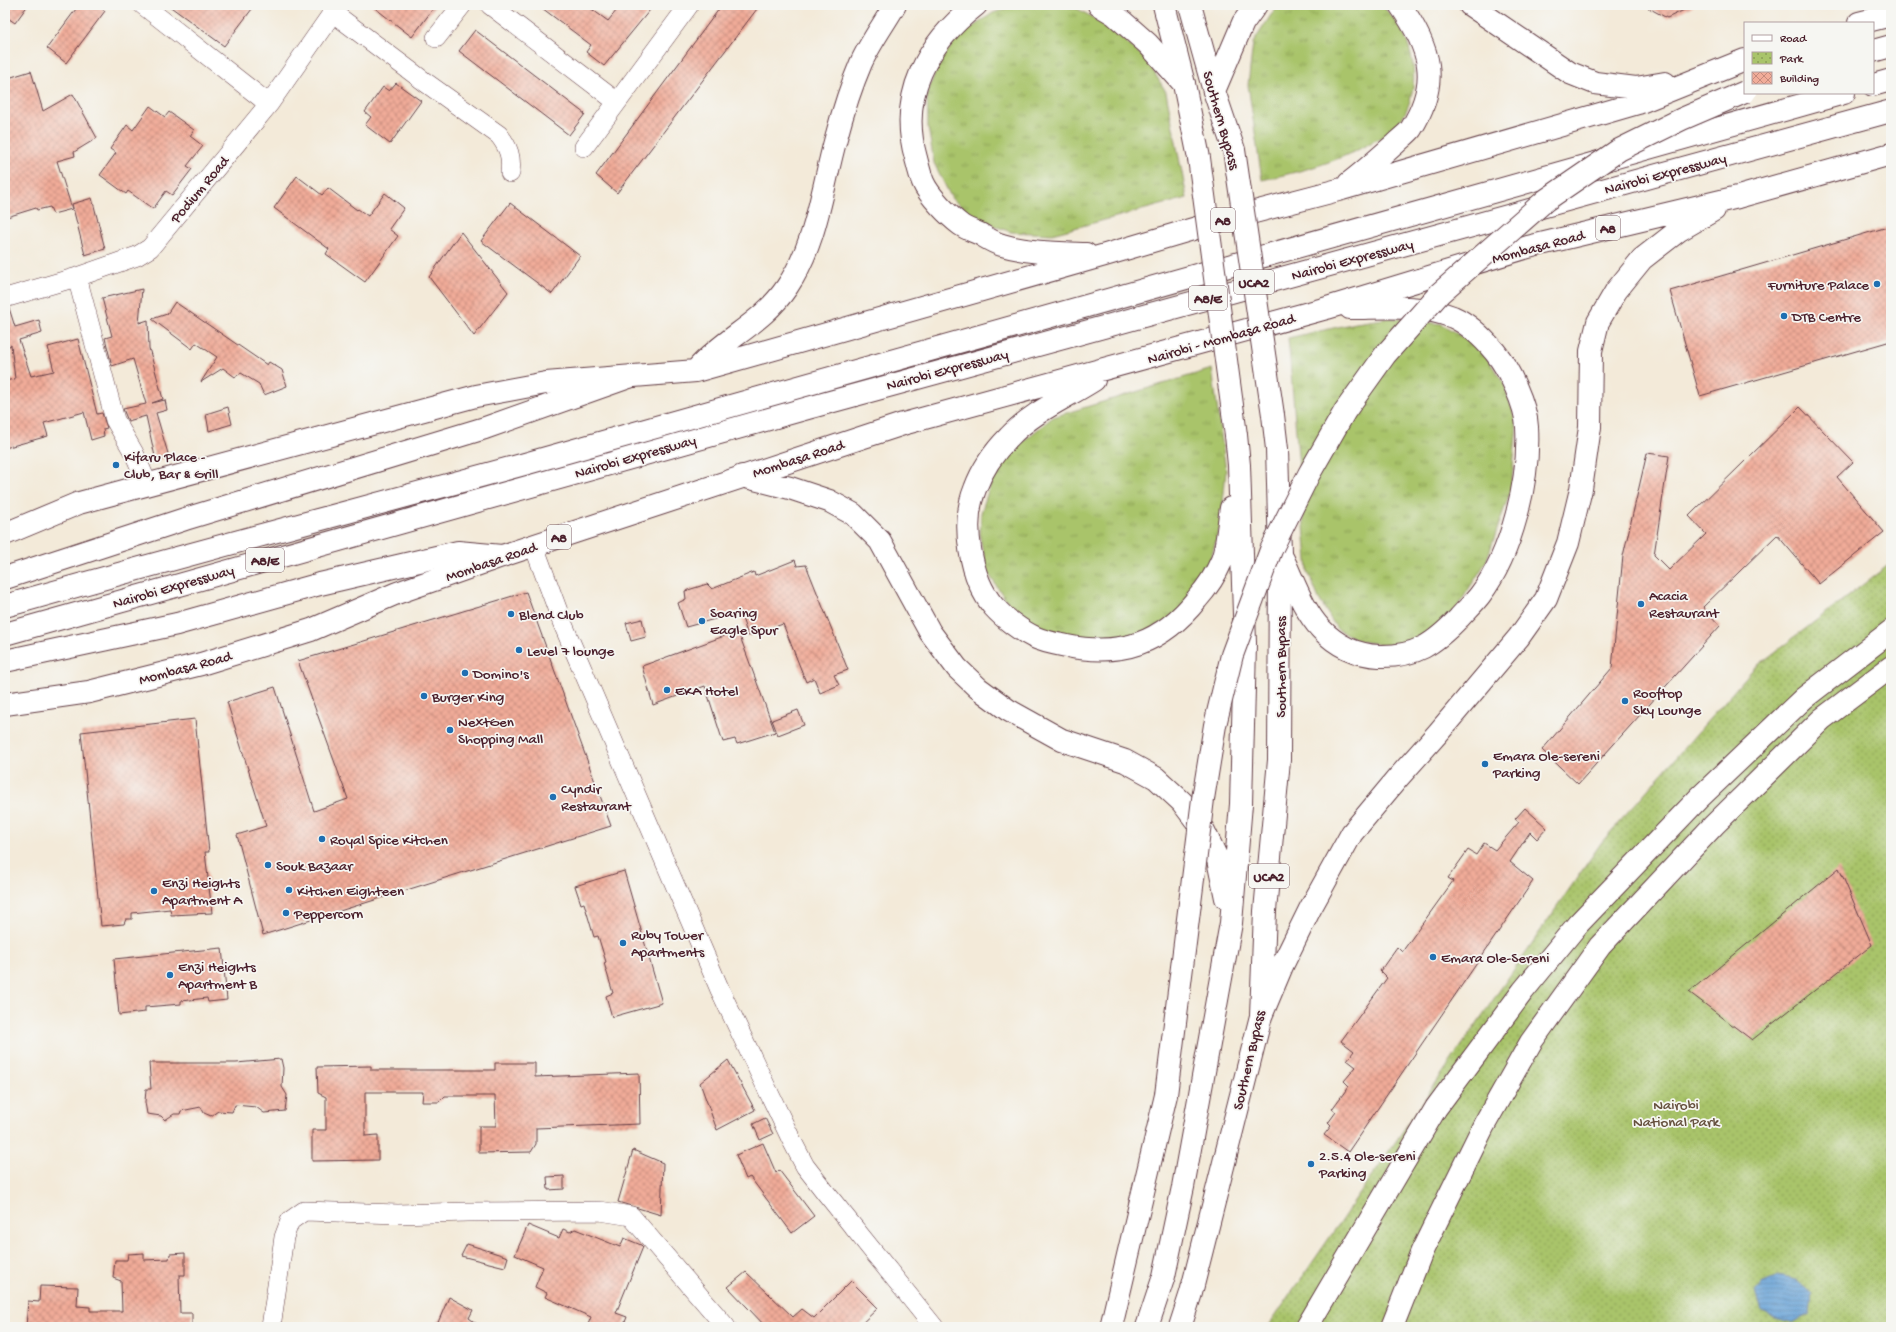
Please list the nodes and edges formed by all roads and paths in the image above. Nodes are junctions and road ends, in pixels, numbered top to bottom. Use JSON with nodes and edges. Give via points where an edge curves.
{"nodes":[{"id":1,"x":143,"y":5,"type":"edge"},
{"id":2,"x":462,"y":5,"type":"edge"},
{"id":3,"x":490,"y":5,"type":"edge"},
{"id":4,"x":689,"y":5,"type":"edge"},
{"id":5,"x":895,"y":5,"type":"edge"},
{"id":6,"x":976,"y":5,"type":"edge"},
{"id":7,"x":1099,"y":5,"type":"edge"},
{"id":8,"x":1164,"y":5,"type":"edge"},
{"id":9,"x":1190,"y":5,"type":"edge"},
{"id":10,"x":1256,"y":5,"type":"edge"},
{"id":11,"x":1400,"y":5,"type":"edge"},
{"id":12,"x":1470,"y":5,"type":"edge"},
{"id":13,"x":335,"y":9,"type":"edge"},
{"id":14,"x":1891,"y":15,"type":"edge"},
{"id":15,"x":1863,"y":22,"type":"edge"},
{"id":16,"x":436,"y":38,"type":"dead end"},
{"id":17,"x":1744,"y":60,"type":"edge"},
{"id":18,"x":1704,"y":76,"type":"junction"},
{"id":19,"x":1891,"y":80,"type":"edge"},
{"id":20,"x":1184,"y":84,"type":"junction"},
{"id":21,"x":1874,"y":85,"type":"edge"},
{"id":22,"x":1214,"y":91,"type":"junction"},
{"id":23,"x":1744,"y":92,"type":"edge"},
{"id":24,"x":1840,"y":94,"type":"edge"},
{"id":25,"x":617,"y":102,"type":"junction"},
{"id":26,"x":269,"y":104,"type":"junction"},
{"id":27,"x":1891,"y":111,"type":"edge"},
{"id":28,"x":584,"y":147,"type":"dead end"},
{"id":29,"x":1891,"y":154,"type":"edge"},
{"id":30,"x":510,"y":173,"type":"dead end"},
{"id":31,"x":1342,"y":189,"type":"junction"},
{"id":32,"x":1738,"y":197,"type":"junction"},
{"id":33,"x":1106,"y":255,"type":"junction"},
{"id":34,"x":77,"y":277,"type":"junction"},
{"id":35,"x":5,"y":298,"type":"edge"},
{"id":36,"x":1327,"y":308,"type":"junction"},
{"id":37,"x":1114,"y":367,"type":"junction"},
{"id":38,"x":696,"y":371,"type":"junction"},
{"id":39,"x":632,"y":376,"type":"junction"},
{"id":40,"x":1239,"y":465,"type":"junction"},
{"id":41,"x":742,"y":476,"type":"junction"},
{"id":42,"x":147,"y":483,"type":"junction"},
{"id":43,"x":5,"y":534,"type":"edge"},
{"id":44,"x":534,"y":546,"type":"junction"},
{"id":45,"x":1280,"y":554,"type":"junction"},
{"id":46,"x":502,"y":556,"type":"junction"},
{"id":47,"x":5,"y":578,"type":"edge"},
{"id":48,"x":5,"y":606,"type":"edge"},
{"id":49,"x":1891,"y":631,"type":"edge"},
{"id":50,"x":5,"y":634,"type":"edge"},
{"id":51,"x":5,"y":662,"type":"edge"},
{"id":52,"x":1891,"y":667,"type":"edge"},
{"id":53,"x":5,"y":704,"type":"edge"},
{"id":54,"x":1231,"y":923,"type":"junction"},
{"id":55,"x":1578,"y":924,"type":"junction"},
{"id":56,"x":1600,"y":946,"type":"junction"},
{"id":57,"x":1261,"y":1016,"type":"junction"},
{"id":58,"x":271,"y":1327,"type":"edge"},
{"id":59,"x":726,"y":1327,"type":"edge"},
{"id":60,"x":934,"y":1327,"type":"edge"},
{"id":61,"x":1111,"y":1327,"type":"edge"},
{"id":62,"x":1147,"y":1327,"type":"edge"},
{"id":63,"x":1180,"y":1327,"type":"edge"},
{"id":64,"x":1307,"y":1327,"type":"edge"},
{"id":65,"x":1392,"y":1327,"type":"edge"}],
"edges":[{"from":1,"to":26,"type":"street"},
{"from":2,"to":16,"type":"street"},
{"from":3,"to":25,"type":"street"},
{"from":4,"to":25,"type":"street"},
{"from":5,"to":38,"type":"main road","via":[[861,63],[836,137],[817,215],[798,268],[768,312],[709,356]]},
{"from":6,"to":33,"type":"main road","via":[[962,16],[938,43],[921,69],[912,98],[909,121],[912,145],[923,182],[939,204],[961,225],[1001,245],[1041,252]]},
{"from":7,"to":20,"type":"main road","via":[[1114,14],[1148,44]]},
{"from":8,"to":20,"type":"main road","name":"Southern Bypass"},
{"from":9,"to":22,"type":"main road","name":"Southern Bypass"},
{"from":10,"to":22,"type":"main road","via":[[1240,30]]},
{"from":11,"to":31,"type":"main road","via":[[1415,26],[1427,54],[1429,75],[1426,97],[1410,130]]},
{"from":12,"to":18,"type":"main road","via":[[1570,73],[1595,83],[1636,88]]},
{"from":13,"to":26,"type":"street","name":"Podium Road"},
{"from":13,"to":30,"type":"street","via":[[425,82],[499,135],[507,145],[512,159]]},
{"from":14,"to":15,"type":"main road"},
{"from":17,"to":18,"type":"main road","number":"A8"},
{"from":18,"to":31,"type":"main road","number":"A8","via":[[1638,103]]},
{"from":19,"to":21,"type":"main road"},
{"from":20,"to":40,"type":"main road","name":"Southern Bypass","number":"UCA2","bridge":true,"via":[[1199,158]]},
{"from":22,"to":45,"type":"main road","name":"Southern Bypass","number":"UCA2","bridge":true,"via":[[1234,150],[1273,415],[1277,450]]},
{"from":23,"to":61,"type":"main road","bridge":true,"via":[[1619,150],[1546,200],[1440,293],[1385,355],[1345,411],[1309,474],[1271,550],[1232,655],[1215,725],[1203,799],[1166,1096]]},
{"from":24,"to":48,"type":"main road","name":"Nairobi Expressway","number":"A8/E","via":[[521,465],[154,563]]},
{"from":25,"to":28,"type":"street"},
{"from":26,"to":34,"type":"street","name":"Podium Road","via":[[150,248],[137,256]]},
{"from":27,"to":50,"type":"main road","name":"Nairobi Expressway","number":"A8/E","via":[[953,368]]},
{"from":29,"to":32,"type":"main road","name":"Mombasa Road","number":"A8"},
{"from":31,"to":33,"type":"main road","number":"A8","via":[[1220,221]]},
{"from":32,"to":36,"type":"main road","name":"Mombasa Road","number":"A8","via":[[1528,247]]},
{"from":32,"to":57,"type":"main road","via":[[1678,230],[1642,259],[1616,291],[1598,322],[1591,351],[1590,427],[1582,489],[1568,543],[1546,599],[1519,637],[1352,833],[1310,909]]},
{"from":33,"to":38,"type":"main road","number":"A8"},
{"from":34,"to":35,"type":"street","name":"Podium Road"},
{"from":34,"to":42,"type":"street","via":[[115,420]]},
{"from":36,"to":37,"type":"main road","name":"Nairobi - Mombasa Road","number":"A8"},
{"from":36,"to":45,"type":"main road","via":[[1424,308],[1454,317],[1483,337],[1504,363],[1518,393],[1527,426],[1527,466],[1519,505],[1504,554],[1481,595],[1427,647],[1397,657],[1364,656],[1343,647],[1321,629],[1304,604]]},
{"from":37,"to":40,"type":"main road","via":[[1027,421],[1008,437],[991,458],[974,489],[969,512],[968,539],[972,561],[981,586],[994,607],[1008,620],[1034,637],[1090,650],[1128,647],[1157,636],[1184,615],[1208,586],[1222,559]]},
{"from":37,"to":41,"type":"main road","name":"Mombasa Road","number":"A8","via":[[902,424]]},
{"from":38,"to":39,"type":"main road","number":"A8"},
{"from":39,"to":42,"type":"main road","number":"A8","via":[[546,383],[476,396]]},
{"from":39,"to":47,"type":"main road","via":[[485,428],[184,519]]},
{"from":40,"to":54,"type":"main road","name":"Southern Bypass","number":"UCA2","via":[[1245,643],[1241,804]]},
{"from":41,"to":44,"type":"main road","name":"Mombasa Road","number":"A8"},
{"from":41,"to":54,"type":"main road","via":[[803,492],[829,501],[853,514],[880,541],[930,632],[957,668],[978,688],[1008,710],[1062,740],[1125,762],[1156,778],[1182,802],[1204,831],[1218,860]]},
{"from":42,"to":43,"type":"main road","number":"A8","via":[[79,503]]},
{"from":44,"to":46,"type":"main road","name":"Mombasa Road","number":"A8"},
{"from":44,"to":60,"type":"street","via":[[562,622],[717,983],[791,1139],[805,1166]]},
{"from":45,"to":57,"type":"main road","name":"Southern Bypass","number":"UCA2","via":[[1279,760],[1266,911]]},
{"from":46,"to":51,"type":"main road","via":[[458,552],[320,584],[177,624]]},
{"from":46,"to":53,"type":"main road","name":"Mombasa Road","number":"A8","via":[[397,593],[311,630],[201,664],[89,692]]},
{"from":49,"to":55,"type":"main road","via":[[1793,708],[1699,798]]},
{"from":52,"to":56,"type":"main road","via":[[1822,719],[1714,825]]},
{"from":54,"to":62,"type":"main road","name":"Southern Bypass","number":"UCA2","via":[[1183,1187],[1164,1276]]},
{"from":55,"to":56,"type":"main road"},
{"from":55,"to":64,"type":"main road","via":[[1523,991],[1436,1108]]},
{"from":56,"to":65,"type":"main road","via":[[1531,1042],[1484,1125],[1422,1251]]},
{"from":57,"to":63,"type":"main road","name":"Southern Bypass","number":"UCA2","via":[[1191,1293]]},
{"from":58,"to":59,"type":"street","via":[[284,1237],[290,1221],[304,1211],[398,1214],[600,1211],[631,1216]]}]}
